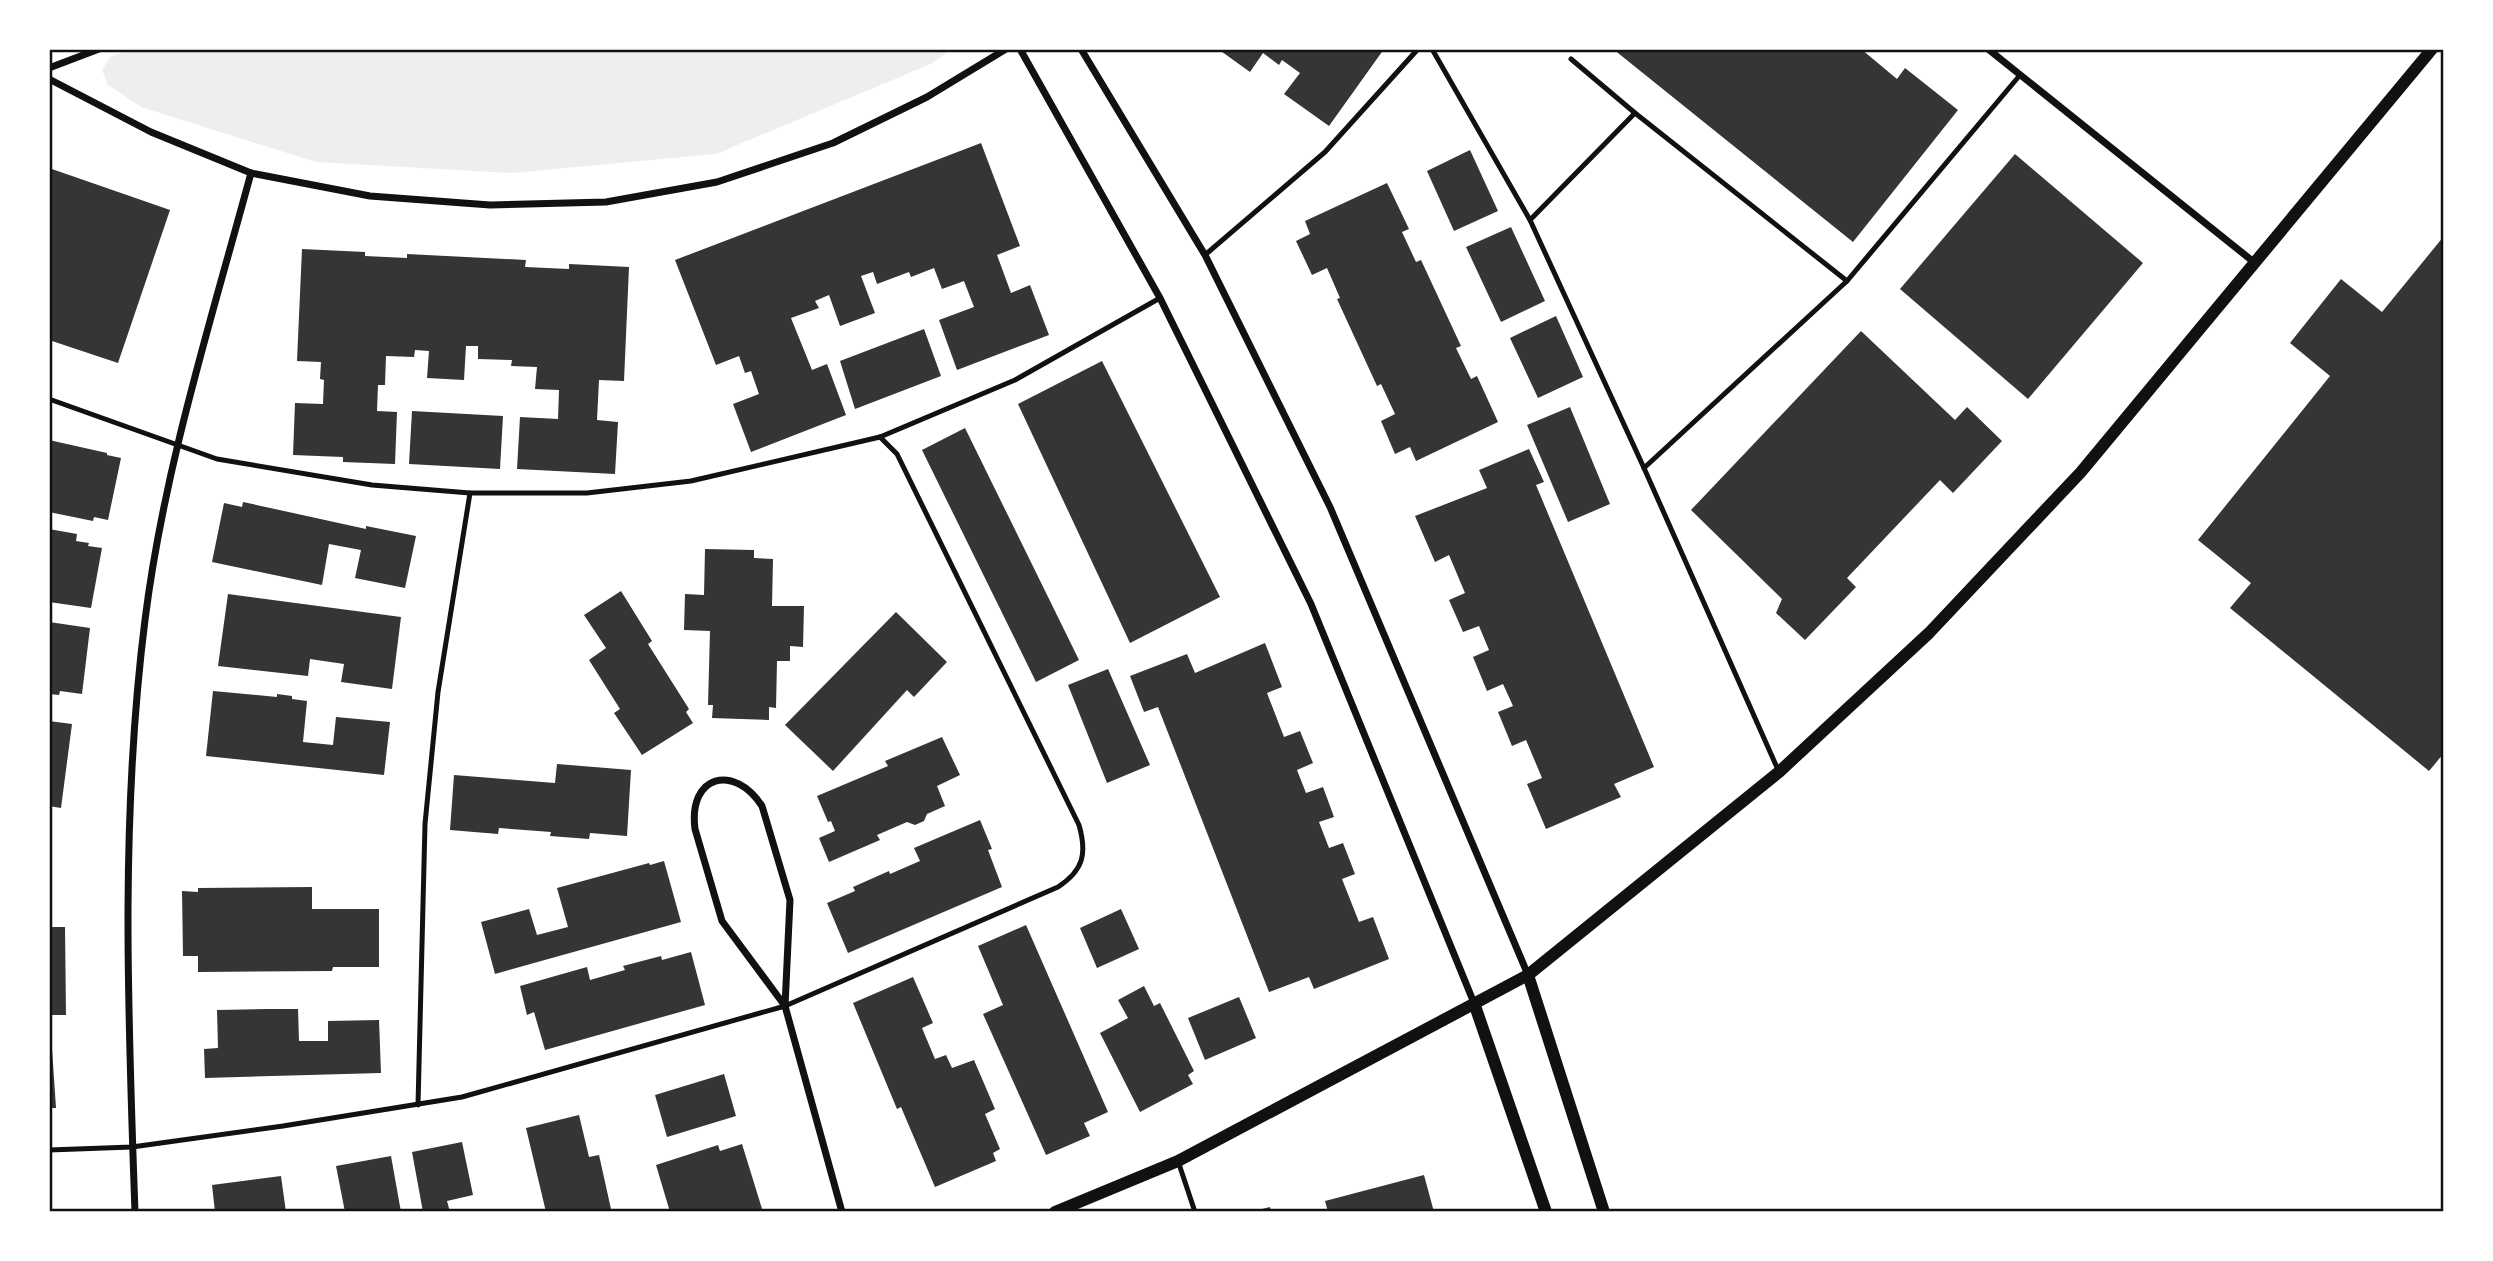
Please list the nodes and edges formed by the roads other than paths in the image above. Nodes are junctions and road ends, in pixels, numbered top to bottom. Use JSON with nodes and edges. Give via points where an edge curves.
{"nodes":[{"id":1,"x":99,"y":49,"type":"edge"},
{"id":2,"x":1006,"y":49,"type":"edge"},
{"id":3,"x":1020,"y":49,"type":"edge"},
{"id":4,"x":1081,"y":49,"type":"edge"},
{"id":5,"x":1418,"y":49,"type":"edge"},
{"id":6,"x":1432,"y":49,"type":"edge"},
{"id":7,"x":1988,"y":49,"type":"edge"},
{"id":8,"x":2432,"y":49,"type":"edge"},
{"id":9,"x":1572,"y":59,"type":"dead end"},
{"id":10,"x":49,"y":68,"type":"edge"},
{"id":11,"x":2020,"y":75,"type":"junction"},
{"id":12,"x":49,"y":79,"type":"edge"},
{"id":13,"x":1635,"y":113,"type":"junction"},
{"id":14,"x":251,"y":173,"type":"junction"},
{"id":15,"x":1530,"y":220,"type":"junction"},
{"id":16,"x":1205,"y":255,"type":"junction"},
{"id":17,"x":2256,"y":264,"type":"junction"},
{"id":18,"x":1847,"y":281,"type":"junction"},
{"id":19,"x":1160,"y":298,"type":"junction"},
{"id":20,"x":49,"y":399,"type":"edge"},
{"id":21,"x":880,"y":438,"type":"junction"},
{"id":22,"x":177,"y":444,"type":"junction"},
{"id":23,"x":1644,"y":468,"type":"junction"},
{"id":24,"x":470,"y":493,"type":"junction"},
{"id":25,"x":1779,"y":772,"type":"junction"},
{"id":26,"x":1528,"y":975,"type":"junction"},
{"id":27,"x":1474,"y":1003,"type":"junction"},
{"id":28,"x":785,"y":1006,"type":"junction"},
{"id":29,"x":418,"y":1105,"type":"junction"},
{"id":30,"x":132,"y":1147,"type":"junction"},
{"id":31,"x":49,"y":1150,"type":"edge"},
{"id":32,"x":1178,"y":1161,"type":"junction"},
{"id":33,"x":135,"y":1212,"type":"edge"},
{"id":34,"x":842,"y":1212,"type":"edge"},
{"id":35,"x":1055,"y":1212,"type":"edge"},
{"id":36,"x":1195,"y":1212,"type":"edge"},
{"id":37,"x":1546,"y":1212,"type":"edge"},
{"id":38,"x":1604,"y":1212,"type":"edge"}],
"edges":[{"from":1,"to":10,"type":"street"},
{"from":2,"to":14,"type":"street","via":[[927,97],[833,143],[717,182],[606,202],[490,205],[370,196]]},
{"from":3,"to":19,"type":"street"},
{"from":4,"to":16,"type":"street"},
{"from":5,"to":16,"type":"lane","via":[[1325,152]]},
{"from":6,"to":15,"type":"lane"},
{"from":7,"to":11,"type":"street"},
{"from":8,"to":17,"type":"street"},
{"from":9,"to":13,"type":"lane"},
{"from":11,"to":17,"type":"street"},
{"from":11,"to":18,"type":"lane"},
{"from":12,"to":14,"type":"street","via":[[151,132]]},
{"from":13,"to":15,"type":"lane"},
{"from":13,"to":18,"type":"lane"},
{"from":14,"to":22,"type":"street"},
{"from":15,"to":23,"type":"lane"},
{"from":16,"to":26,"type":"street","via":[[1330,508]]},
{"from":17,"to":25,"type":"street","via":[[2072,482],[1929,633]]},
{"from":18,"to":23,"type":"lane"},
{"from":19,"to":21,"type":"lane","via":[[1015,380]]},
{"from":19,"to":27,"type":"street","via":[[1311,604]]},
{"from":20,"to":22,"type":"lane"},
{"from":21,"to":24,"type":"lane","via":[[691,481],[587,493]]},
{"from":21,"to":28,"type":"lane","via":[[897,454],[1079,825],[1083,858],[1058,887]]},
{"from":22,"to":24,"type":"lane","via":[[217,459],[372,485]]},
{"from":22,"to":30,"type":"street","via":[[145,619],[135,720],[127,991]]},
{"from":23,"to":25,"type":"lane"},
{"from":24,"to":29,"type":"lane","via":[[438,692],[425,824]]},
{"from":25,"to":26,"type":"street"},
{"from":26,"to":27,"type":"street"},
{"from":26,"to":38,"type":"street"},
{"from":27,"to":32,"type":"street"},
{"from":27,"to":37,"type":"street"},
{"from":28,"to":28,"type":"street","via":[[790,900],[762,806],[745,786],[714,780],[699,792],[693,814],[722,921]]},
{"from":28,"to":29,"type":"lane","via":[[462,1097]]},
{"from":28,"to":34,"type":"street"},
{"from":29,"to":30,"type":"lane"},
{"from":30,"to":31,"type":"lane"},
{"from":30,"to":33,"type":"street"},
{"from":32,"to":35,"type":"street"},
{"from":32,"to":36,"type":"lane"}]}
